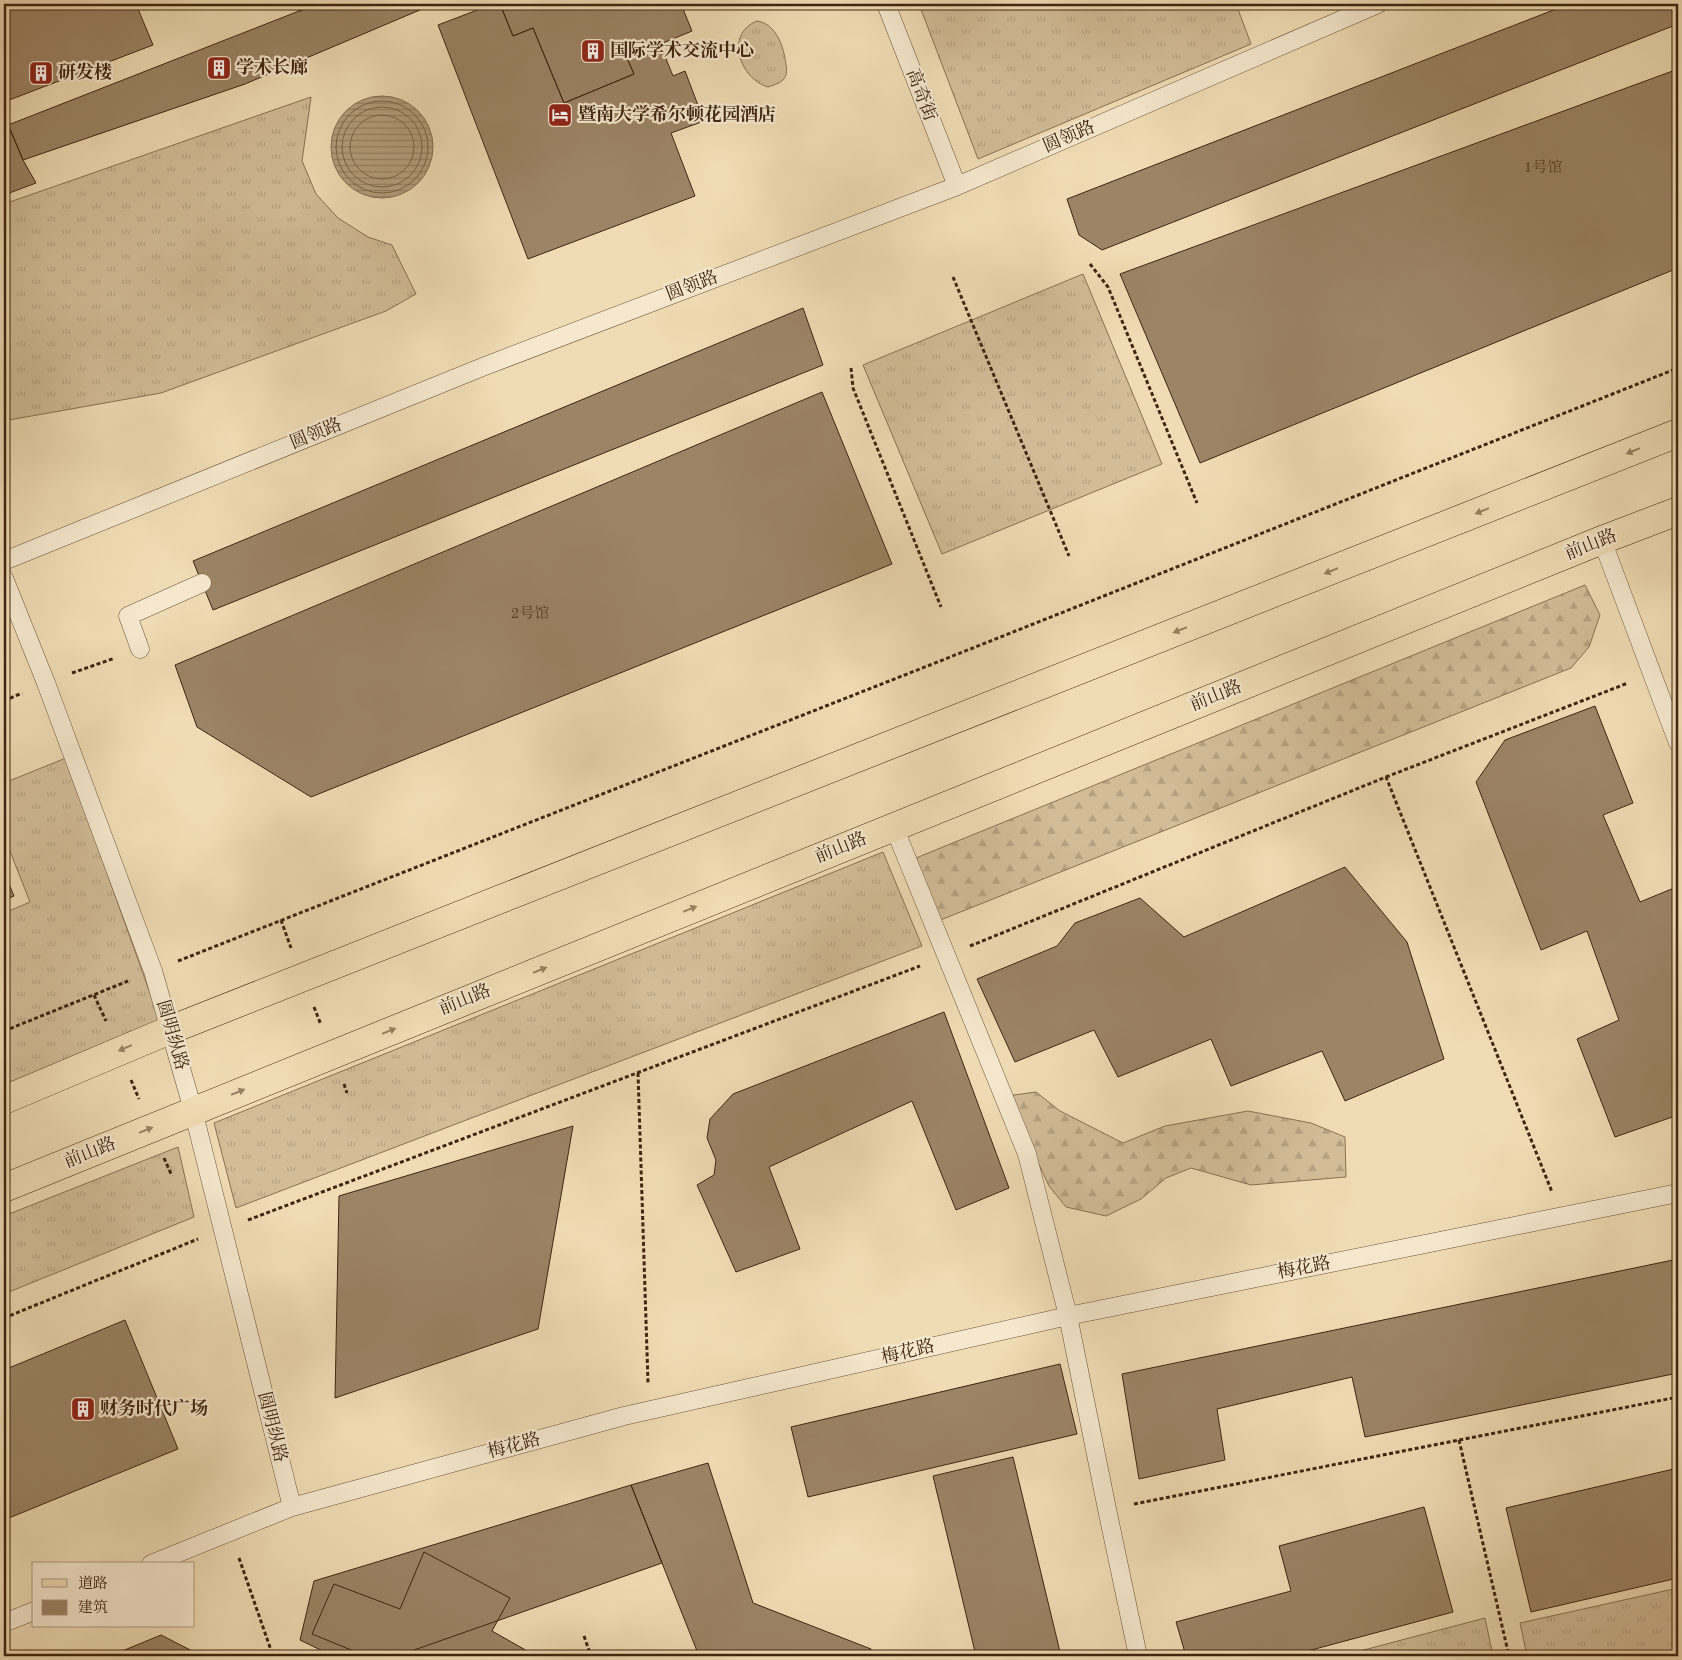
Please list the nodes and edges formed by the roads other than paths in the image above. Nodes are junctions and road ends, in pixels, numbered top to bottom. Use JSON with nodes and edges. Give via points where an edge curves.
{"nodes":[{"id":1,"x":886,"y":4,"type":"edge"},
{"id":2,"x":1378,"y":4,"type":"edge"},
{"id":3,"x":956,"y":186,"type":"junction"},
{"id":4,"x":1678,"y":433,"type":"edge"},
{"id":5,"x":1678,"y":511,"type":"edge"},
{"id":6,"x":1602,"y":540,"type":"junction"},
{"id":7,"x":4,"y":561,"type":"edge"},
{"id":8,"x":4,"y":578,"type":"edge"},
{"id":9,"x":202,"y":583,"type":"dead end"},
{"id":10,"x":140,"y":649,"type":"road end"},
{"id":11,"x":1678,"y":743,"type":"edge"},
{"id":12,"x":894,"y":827,"type":"junction"},
{"id":13,"x":170,"y":1030,"type":"junction"},
{"id":14,"x":4,"y":1100,"type":"edge"},
{"id":15,"x":193,"y":1110,"type":"junction"},
{"id":16,"x":4,"y":1188,"type":"edge"},
{"id":17,"x":1678,"y":1193,"type":"edge"},
{"id":18,"x":1068,"y":1316,"type":"junction"},
{"id":19,"x":292,"y":1507,"type":"junction"},
{"id":20,"x":156,"y":1562,"type":"edge"},
{"id":21,"x":32,"y":1612,"type":"edge"},
{"id":22,"x":4,"y":1623,"type":"edge"},
{"id":23,"x":1138,"y":1656,"type":"edge"}],
"edges":[{"from":1,"to":3,"type":"lane","name":"高奇街"},
{"from":2,"to":3,"type":"lane","name":"圆领路"},
{"from":3,"to":7,"type":"lane","name":"圆领路","via":[[535,346]]},
{"from":4,"to":13,"type":"main road","one_way":true},
{"from":5,"to":6,"type":"main road","name":"前山路"},
{"from":6,"to":11,"type":"lane"},
{"from":6,"to":12,"type":"main road","name":"前山路"},
{"from":8,"to":13,"type":"lane","name":"圆明纵路","via":[[153,971]]},
{"from":9,"to":10,"type":"lane","via":[[128,616]]},
{"from":15,"to":12,"type":"main road","name":"前山路","one_way":true},
{"from":12,"to":18,"type":"lane","via":[[1027,1154]]},
{"from":13,"to":14,"type":"main road","one_way":true},
{"from":13,"to":15,"type":"lane","name":"圆明纵路"},
{"from":16,"to":15,"type":"main road","name":"前山路","one_way":true},
{"from":15,"to":19,"type":"lane","name":"圆明纵路"},
{"from":17,"to":18,"type":"lane","name":"梅花路"},
{"from":18,"to":19,"type":"lane","name":"梅花路","via":[[606,1421]]},
{"from":18,"to":23,"type":"lane"},
{"from":19,"to":20,"type":"lane","name":"梅花路"},
{"from":21,"to":22,"type":"lane"}]}
